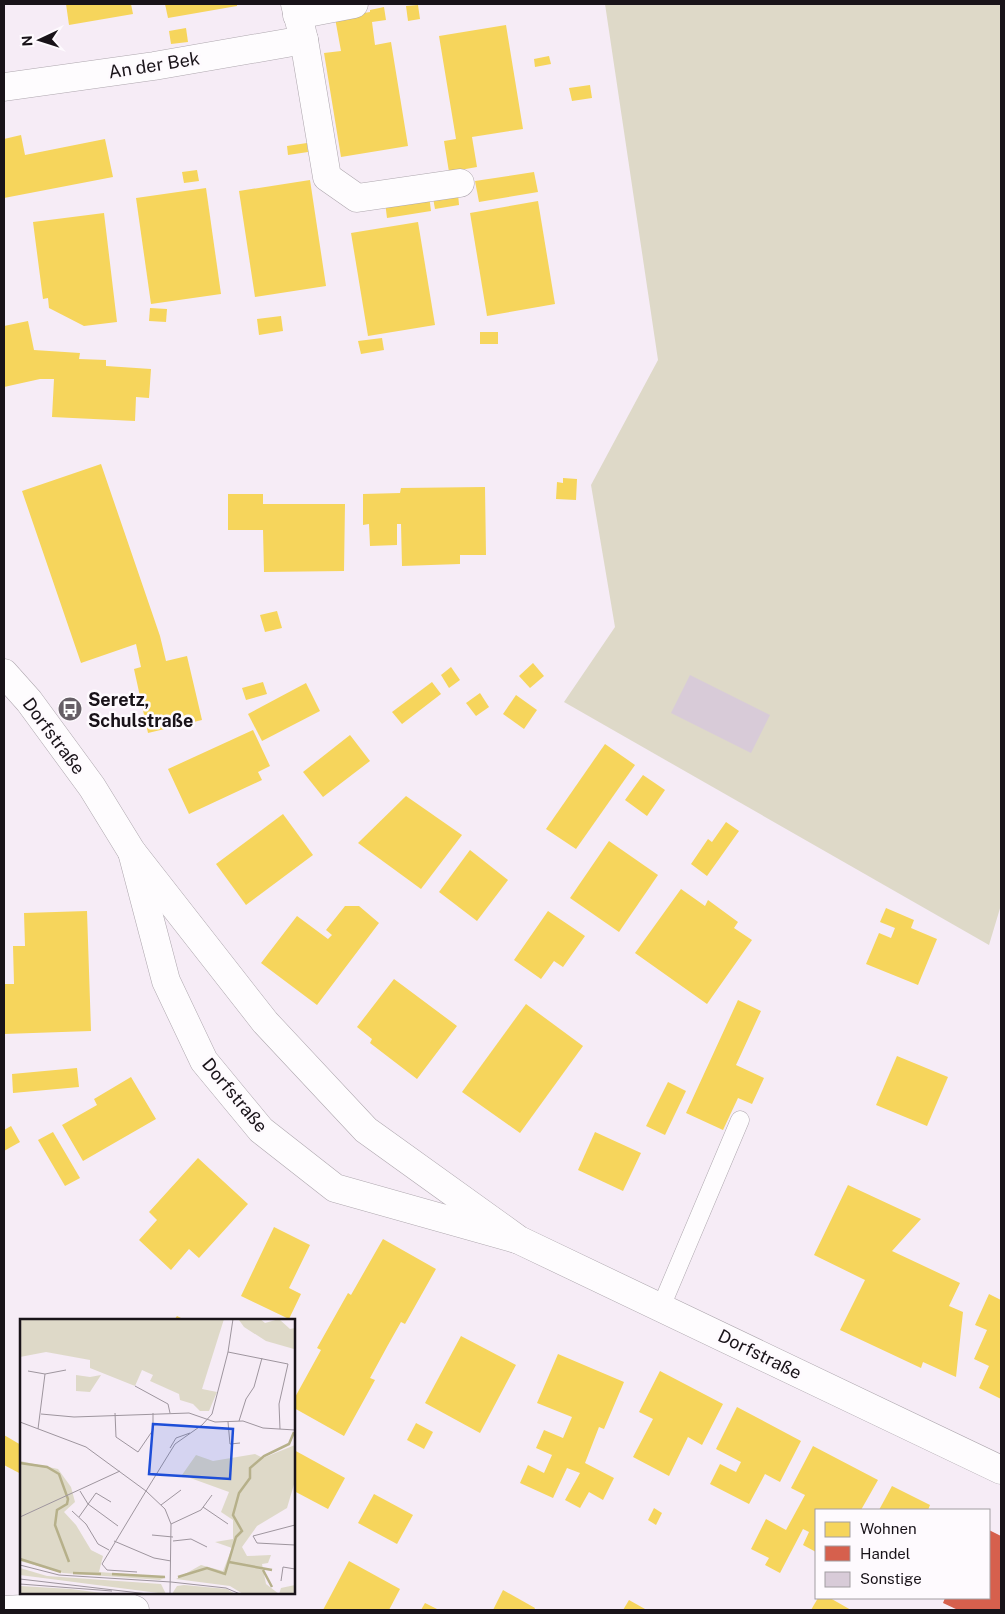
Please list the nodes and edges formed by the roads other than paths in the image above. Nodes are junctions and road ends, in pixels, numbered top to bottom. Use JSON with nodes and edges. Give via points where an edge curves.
{"nodes":[{"id":1,"x":354,"y":4,"type":"edge"},
{"id":2,"x":298,"y":20,"type":"edge"},
{"id":3,"x":4,"y":87,"type":"edge"},
{"id":4,"x":460,"y":183,"type":"dead end"},
{"id":5,"x":4,"y":673,"type":"edge"},
{"id":6,"x":132,"y":852,"type":"junction"},
{"id":7,"x":740,"y":1120,"type":"dead end"},
{"id":8,"x":519,"y":1240,"type":"junction"},
{"id":9,"x":662,"y":1307,"type":"junction"},
{"id":10,"x":1001,"y":1470,"type":"edge"},
{"id":11,"x":4,"y":1610,"type":"edge"},
{"id":12,"x":135,"y":1610,"type":"edge"}],
"edges":[{"from":1,"to":2,"type":"street","name":"An der Bek"},
{"from":2,"to":3,"type":"street","name":"An der Bek","via":[[154,66]]},
{"from":2,"to":4,"type":"street","via":[[327,177],[357,198]]},
{"from":5,"to":6,"type":"street","name":"Dorfstraße","via":[[29,701],[92,787]]},
{"from":6,"to":8,"type":"street","name":"Dorfstraße","via":[[265,1022],[366,1130]]},
{"from":6,"to":8,"type":"street","name":"Dorfstraße","via":[[166,981],[204,1060],[261,1130],[335,1188]]},
{"from":7,"to":9,"type":"lane"},
{"from":8,"to":9,"type":"street","name":"Dorfstraße"},
{"from":9,"to":10,"type":"street","name":"Dorfstraße"},
{"from":11,"to":12,"type":"street","via":[[120,1604]]}]}
